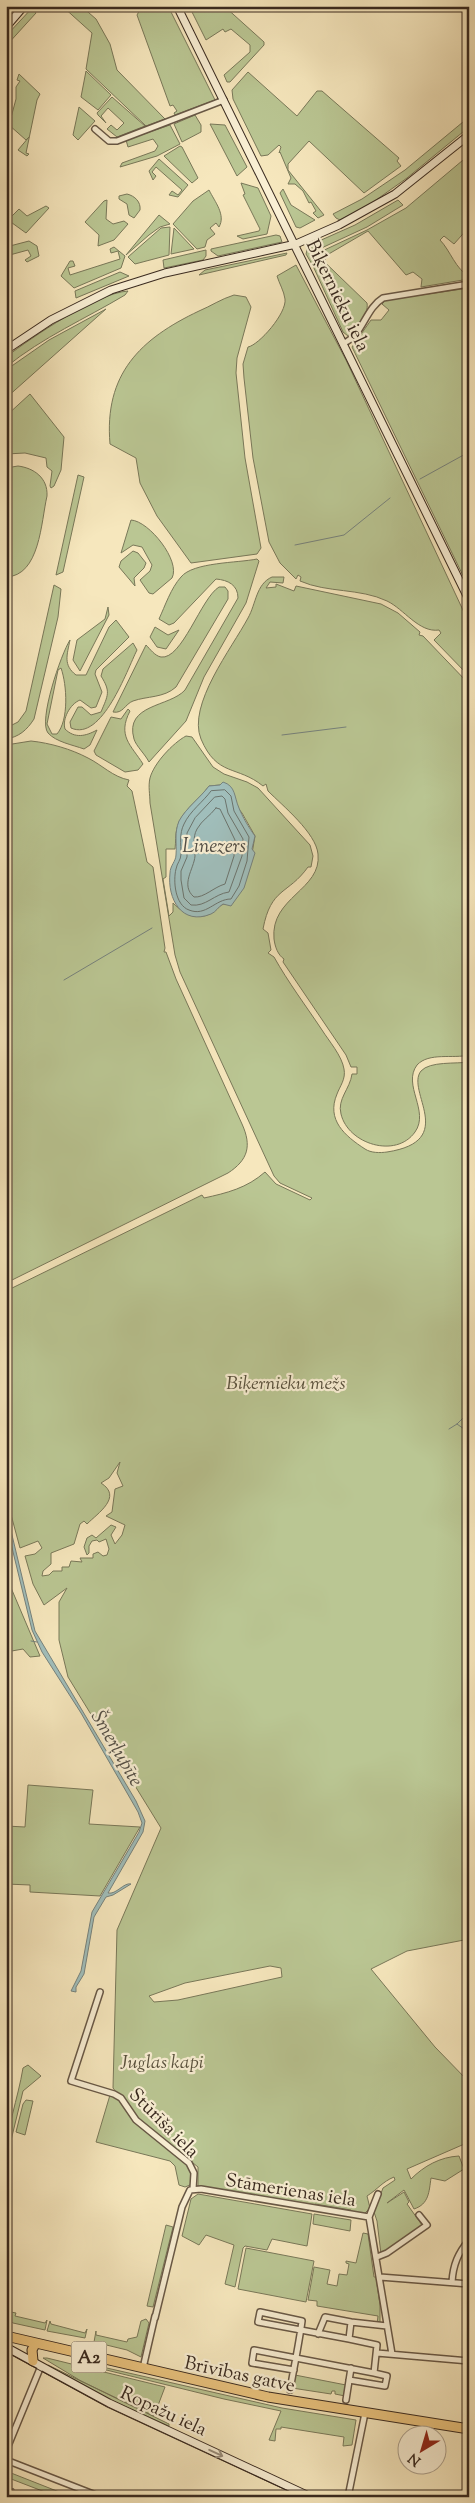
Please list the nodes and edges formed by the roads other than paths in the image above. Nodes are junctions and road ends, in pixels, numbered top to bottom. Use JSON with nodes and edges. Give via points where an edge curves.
{"nodes":[{"id":1,"x":24,"y":6,"type":"edge"},
{"id":2,"x":177,"y":6,"type":"edge"},
{"id":3,"x":6,"y":27,"type":"edge"},
{"id":4,"x":224,"y":100,"type":"junction"},
{"id":5,"x":95,"y":129,"type":"dead end"},
{"id":6,"x":469,"y":135,"type":"edge"},
{"id":7,"x":296,"y":244,"type":"junction"},
{"id":8,"x":469,"y":284,"type":"edge"},
{"id":9,"x":344,"y":343,"type":"junction"},
{"id":10,"x":6,"y":350,"type":"edge"},
{"id":11,"x":469,"y":600,"type":"edge"},
{"id":12,"x":100,"y":1992,"type":"dead end"},
{"id":13,"x":193,"y":2188,"type":"junction"},
{"id":14,"x":378,"y":2194,"type":"dead end"},
{"id":15,"x":419,"y":2215,"type":"dead end"},
{"id":16,"x":369,"y":2217,"type":"junction"},
{"id":17,"x":469,"y":2240,"type":"edge"},
{"id":18,"x":377,"y":2257,"type":"junction"},
{"id":19,"x":380,"y":2277,"type":"junction"},
{"id":20,"x":452,"y":2282,"type":"junction"},
{"id":21,"x":469,"y":2284,"type":"edge"},
{"id":22,"x":352,"y":2322,"type":"junction"},
{"id":23,"x":387,"y":2326,"type":"junction"},
{"id":24,"x":301,"y":2331,"type":"junction"},
{"id":25,"x":318,"y":2334,"type":"junction"},
{"id":26,"x":6,"y":2336,"type":"edge"},
{"id":27,"x":349,"y":2339,"type":"junction"},
{"id":28,"x":35,"y":2344,"type":"junction"},
{"id":29,"x":6,"y":2347,"type":"edge"},
{"id":30,"x":377,"y":2353,"type":"junction"},
{"id":31,"x":392,"y":2354,"type":"junction"},
{"id":32,"x":296,"y":2359,"type":"junction"},
{"id":33,"x":33,"y":2361,"type":"junction"},
{"id":34,"x":469,"y":2361,"type":"edge"},
{"id":35,"x":41,"y":2366,"type":"junction"},
{"id":36,"x":351,"y":2368,"type":"junction"},
{"id":37,"x":143,"y":2369,"type":"junction"},
{"id":38,"x":294,"y":2370,"type":"junction"},
{"id":39,"x":374,"y":2373,"type":"junction"},
{"id":40,"x":349,"y":2380,"type":"junction"},
{"id":41,"x":290,"y":2390,"type":"dead end"},
{"id":42,"x":346,"y":2400,"type":"dead end"},
{"id":43,"x":365,"y":2413,"type":"junction"},
{"id":44,"x":469,"y":2429,"type":"edge"},
{"id":45,"x":6,"y":2451,"type":"edge"},
{"id":46,"x":6,"y":2460,"type":"edge"},
{"id":47,"x":101,"y":2497,"type":"edge"},
{"id":48,"x":312,"y":2497,"type":"edge"},
{"id":49,"x":348,"y":2497,"type":"edge"}],
"edges":[{"from":1,"to":3,"type":"main road"},
{"from":2,"to":4,"type":"main road","name":"Biķernieku iela"},
{"from":4,"to":5,"type":"street","via":[[117,141],[109,141]]},
{"from":4,"to":7,"type":"main road","name":"Biķernieku iela"},
{"from":6,"to":7,"type":"main road","via":[[395,194]]},
{"from":7,"to":9,"type":"main road","name":"Biķernieku iela"},
{"from":7,"to":10,"type":"main road","via":[[134,281],[76,306]]},
{"from":8,"to":9,"type":"street","via":[[383,298],[356,335]]},
{"from":9,"to":11,"type":"main road","name":"Biķernieku iela"},
{"from":12,"to":13,"type":"street","name":"Stūrīša iela","via":[[71,2081],[121,2098],[136,2120],[189,2163],[194,2173]]},
{"from":13,"to":16,"type":"street","name":"Stāmerienas iela"},
{"from":13,"to":37,"type":"street","via":[[183,2205],[154,2313]]},
{"from":14,"to":16,"type":"street"},
{"from":15,"to":18,"type":"street","via":[[427,2225]]},
{"from":16,"to":18,"type":"street","name":"Stāmerienas iela"},
{"from":17,"to":20,"type":"street","via":[[458,2255]]},
{"from":18,"to":19,"type":"street","name":"Stāmerienas iela"},
{"from":19,"to":20,"type":"street"},
{"from":19,"to":23,"type":"street","name":"Stāmerienas iela"},
{"from":20,"to":21,"type":"street"},
{"from":22,"to":23,"type":"street"},
{"from":22,"to":25,"type":"street","via":[[325,2317]]},
{"from":22,"to":27,"type":"street"},
{"from":23,"to":31,"type":"street","name":"Stāmerienas iela"},
{"from":24,"to":24,"type":"street","via":[[258,2322],[260,2312],[302,2321]]},
{"from":24,"to":25,"type":"street"},
{"from":24,"to":32,"type":"street"},
{"from":25,"to":27,"type":"street"},
{"from":26,"to":28,"type":"highway","name":"Brīvības gatve","number":"A2"},
{"from":27,"to":30,"type":"street","via":[[378,2345]]},
{"from":28,"to":33,"type":"highway"},
{"from":28,"to":37,"type":"highway","name":"Brīvības gatve","number":"A2"},
{"from":29,"to":33,"type":"main road","name":"Ropažu iela"},
{"from":30,"to":31,"type":"street"},
{"from":30,"to":39,"type":"street"},
{"from":31,"to":34,"type":"street"},
{"from":32,"to":36,"type":"street"},
{"from":32,"to":38,"type":"street"},
{"from":32,"to":38,"type":"street","via":[[254,2350],[252,2363]]},
{"from":33,"to":35,"type":"main road","name":"Ropažu iela"},
{"from":35,"to":45,"type":"street"},
{"from":35,"to":48,"type":"main road","name":"Ropažu iela","one_way":true,"via":[[109,2403]]},
{"from":36,"to":39,"type":"street"},
{"from":36,"to":40,"type":"street"},
{"from":37,"to":43,"type":"highway","name":"Brīvības gatve","number":"A2","via":[[268,2397]]},
{"from":38,"to":41,"type":"street"},
{"from":39,"to":40,"type":"street","via":[[387,2376],[386,2386]]},
{"from":40,"to":42,"type":"street"},
{"from":43,"to":44,"type":"highway","name":"Brīvības gatve","number":"A2"},
{"from":43,"to":49,"type":"street"},
{"from":46,"to":47,"type":"street"}]}
